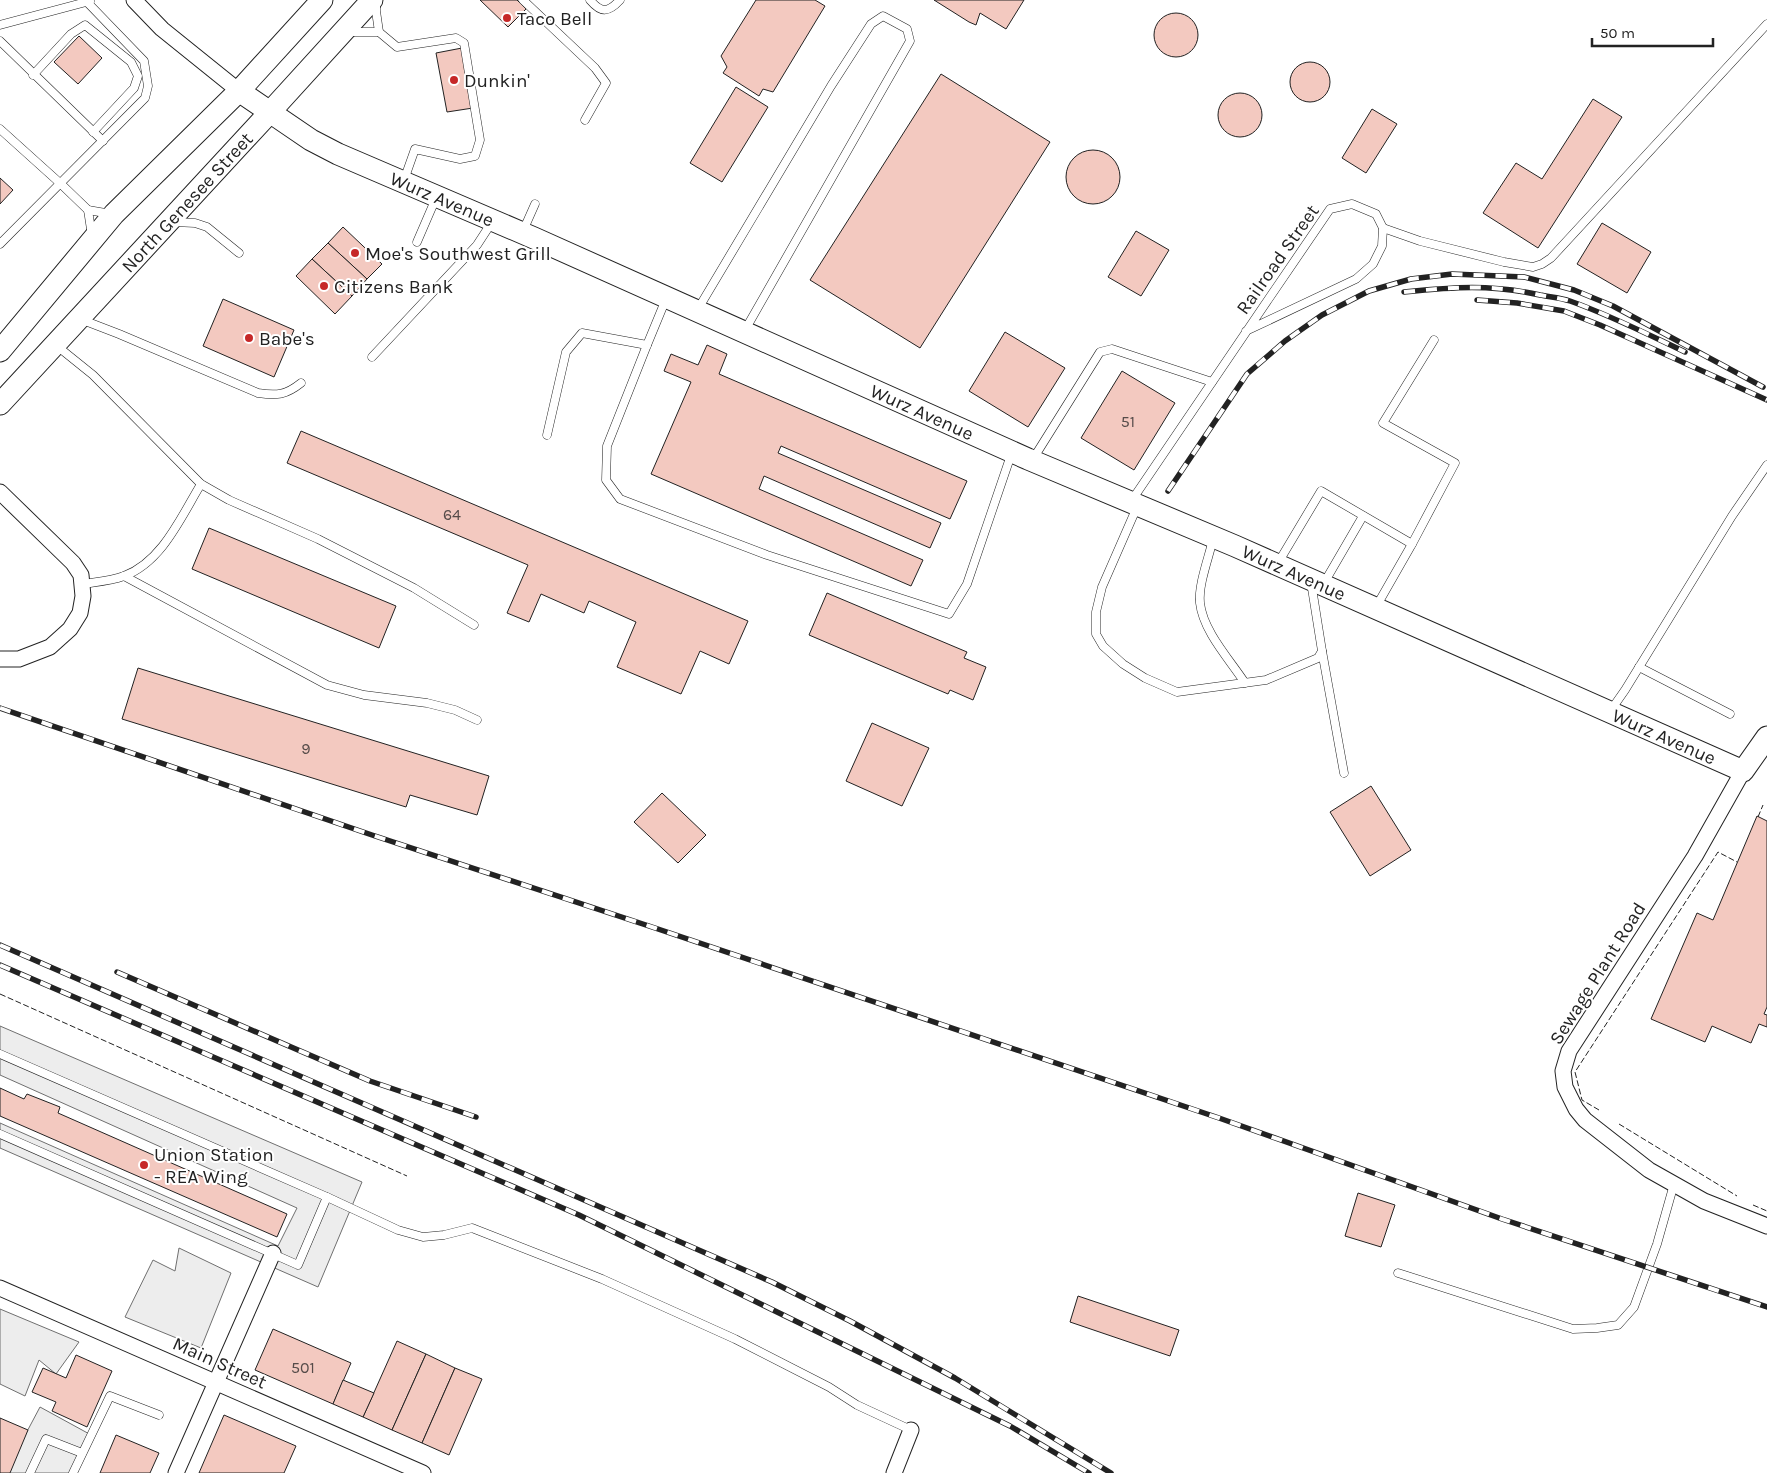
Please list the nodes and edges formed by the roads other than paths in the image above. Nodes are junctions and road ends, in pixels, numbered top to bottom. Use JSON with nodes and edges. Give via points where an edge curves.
{"nodes":[{"id":1,"x":134,"y":0,"type":"edge"},
{"id":2,"x":322,"y":0,"type":"edge"},
{"id":3,"x":372,"y":0,"type":"edge"},
{"id":4,"x":376,"y":0,"type":"edge"},
{"id":5,"x":523,"y":0,"type":"edge"},
{"id":6,"x":590,"y":0,"type":"edge"},
{"id":7,"x":620,"y":0,"type":"edge"},
{"id":8,"x":89,"y":1,"type":"edge"},
{"id":9,"x":1767,"y":24,"type":"edge"},
{"id":10,"x":0,"y":25,"type":"edge"},
{"id":11,"x":379,"y":32,"type":"junction"},
{"id":12,"x":343,"y":33,"type":"junction"},
{"id":13,"x":0,"y":41,"type":"edge"},
{"id":14,"x":33,"y":74,"type":"junction"},
{"id":15,"x":239,"y":91,"type":"junction"},
{"id":16,"x":270,"y":112,"type":"junction"},
{"id":17,"x":585,"y":120,"type":"dead end"},
{"id":18,"x":0,"y":129,"type":"edge"},
{"id":19,"x":93,"y":132,"type":"junction"},
{"id":20,"x":103,"y":142,"type":"junction"},
{"id":21,"x":404,"y":182,"type":"junction"},
{"id":22,"x":61,"y":184,"type":"junction"},
{"id":23,"x":437,"y":196,"type":"junction"},
{"id":24,"x":535,"y":204,"type":"dead end"},
{"id":25,"x":88,"y":210,"type":"junction"},
{"id":26,"x":114,"y":214,"type":"junction"},
{"id":27,"x":493,"y":220,"type":"junction"},
{"id":28,"x":169,"y":222,"type":"junction"},
{"id":29,"x":1383,"y":228,"type":"junction"},
{"id":30,"x":522,"y":233,"type":"junction"},
{"id":31,"x":92,"y":241,"type":"junction"},
{"id":32,"x":417,"y":242,"type":"dead end"},
{"id":33,"x":0,"y":244,"type":"edge"},
{"id":34,"x":239,"y":253,"type":"dead end"},
{"id":35,"x":667,"y":297,"type":"junction"},
{"id":36,"x":697,"y":311,"type":"junction"},
{"id":37,"x":79,"y":319,"type":"junction"},
{"id":38,"x":1246,"y":331,"type":"junction"},
{"id":39,"x":744,"y":332,"type":"junction"},
{"id":40,"x":1434,"y":340,"type":"dead end"},
{"id":41,"x":55,"y":345,"type":"junction"},
{"id":42,"x":647,"y":345,"type":"junction"},
{"id":43,"x":0,"y":349,"type":"edge"},
{"id":44,"x":372,"y":358,"type":"dead end"},
{"id":45,"x":1212,"y":382,"type":"junction"},
{"id":46,"x":301,"y":383,"type":"dead end"},
{"id":47,"x":0,"y":404,"type":"edge"},
{"id":48,"x":547,"y":435,"type":"dead end"},
{"id":49,"x":1012,"y":451,"type":"junction"},
{"id":50,"x":1032,"y":460,"type":"junction"},
{"id":51,"x":1767,"y":465,"type":"edge"},
{"id":52,"x":201,"y":484,"type":"junction"},
{"id":53,"x":0,"y":492,"type":"edge"},
{"id":54,"x":1134,"y":503,"type":"junction"},
{"id":55,"x":1363,"y":516,"type":"junction"},
{"id":56,"x":1213,"y":537,"type":"junction"},
{"id":57,"x":1412,"y":544,"type":"junction"},
{"id":58,"x":1277,"y":564,"type":"junction"},
{"id":59,"x":124,"y":576,"type":"junction"},
{"id":60,"x":1317,"y":582,"type":"junction"},
{"id":61,"x":82,"y":584,"type":"junction"},
{"id":62,"x":1376,"y":608,"type":"junction"},
{"id":63,"x":474,"y":626,"type":"dead end"},
{"id":64,"x":1322,"y":651,"type":"junction"},
{"id":65,"x":0,"y":659,"type":"edge"},
{"id":66,"x":1639,"y":668,"type":"junction"},
{"id":67,"x":1245,"y":683,"type":"junction"},
{"id":68,"x":1610,"y":711,"type":"junction"},
{"id":69,"x":1730,"y":714,"type":"dead end"},
{"id":70,"x":477,"y":720,"type":"dead end"},
{"id":71,"x":1767,"y":737,"type":"edge"},
{"id":72,"x":1743,"y":771,"type":"junction"},
{"id":73,"x":1344,"y":773,"type":"dead end"},
{"id":74,"x":0,"y":1054,"type":"edge"},
{"id":75,"x":0,"y":1134,"type":"edge"},
{"id":76,"x":1674,"y":1184,"type":"junction"},
{"id":77,"x":327,"y":1197,"type":"junction"},
{"id":78,"x":1767,"y":1226,"type":"edge"},
{"id":79,"x":273,"y":1253,"type":"junction"},
{"id":80,"x":1398,"y":1273,"type":"dead end"},
{"id":81,"x":0,"y":1288,"type":"edge"},
{"id":82,"x":216,"y":1382,"type":"junction"},
{"id":83,"x":158,"y":1415,"type":"dead end"},
{"id":84,"x":911,"y":1430,"type":"joint"},
{"id":85,"x":82,"y":1453,"type":"junction"},
{"id":86,"x":30,"y":1473,"type":"edge"},
{"id":87,"x":73,"y":1473,"type":"edge"},
{"id":88,"x":176,"y":1473,"type":"edge"},
{"id":89,"x":423,"y":1473,"type":"edge"},
{"id":90,"x":894,"y":1473,"type":"edge"}],
"edges":[{"from":1,"to":15,"type":"street","name":"Wurz Avenue","via":[[162,29]]},
{"from":2,"to":15,"type":"street","name":"North Genesee Street"},
{"from":3,"to":12,"type":"street","name":"North Genesee Street"},
{"from":4,"to":11,"type":"lane"},
{"from":5,"to":17,"type":"lane","via":[[595,68],[606,83]]},
{"from":6,"to":7,"type":"lane","via":[[598,9],[605,10]]},
{"from":8,"to":10,"type":"lane"},
{"from":8,"to":20,"type":"lane","via":[[144,61],[148,74],[145,98]]},
{"from":9,"to":29,"type":"lane","via":[[1542,264],[1533,267],[1504,262],[1420,241]]},
{"from":11,"to":12,"type":"lane","via":[[358,30]]},
{"from":11,"to":21,"type":"lane","via":[[397,47],[456,38],[464,43],[480,140],[474,156],[460,159],[415,149]]},
{"from":12,"to":16,"type":"street","name":"North Genesee Street"},
{"from":13,"to":14,"type":"lane"},
{"from":14,"to":19,"type":"lane"},
{"from":14,"to":19,"type":"lane","via":[[72,34],[86,25],[131,62],[138,76],[134,88]]},
{"from":15,"to":16,"type":"street","name":"Wurz Avenue"},
{"from":15,"to":26,"type":"street","name":"North Genesee Street"},
{"from":16,"to":21,"type":"street","name":"Wurz Avenue","via":[[338,154]]},
{"from":16,"to":28,"type":"street","name":"North Genesee Street"},
{"from":18,"to":22,"type":"lane"},
{"from":19,"to":20,"type":"lane"},
{"from":20,"to":22,"type":"lane"},
{"from":21,"to":23,"type":"street","name":"Wurz Avenue"},
{"from":22,"to":25,"type":"lane"},
{"from":22,"to":33,"type":"lane"},
{"from":23,"to":27,"type":"street","name":"Wurz Avenue"},
{"from":23,"to":32,"type":"lane"},
{"from":24,"to":30,"type":"lane"},
{"from":25,"to":26,"type":"lane"},
{"from":25,"to":31,"type":"lane"},
{"from":26,"to":31,"type":"street","name":"North Genesee Street"},
{"from":27,"to":30,"type":"street","name":"Wurz Avenue"},
{"from":27,"to":44,"type":"lane","via":[[477,245]]},
{"from":28,"to":34,"type":"lane","via":[[207,227]]},
{"from":28,"to":37,"type":"street","name":"North Genesee Street"},
{"from":29,"to":38,"type":"lane","name":"Railroad Street","via":[[1382,246],[1373,264],[1356,279]]},
{"from":29,"to":38,"type":"lane","name":"Railroad Street","via":[[1376,214],[1352,204],[1330,209]]},
{"from":30,"to":35,"type":"street","name":"Wurz Avenue"},
{"from":31,"to":43,"type":"street","name":"North Genesee Street"},
{"from":35,"to":36,"type":"street","name":"Wurz Avenue"},
{"from":35,"to":42,"type":"lane"},
{"from":36,"to":39,"type":"street","name":"Wurz Avenue"},
{"from":36,"to":39,"type":"lane","via":[[836,78],[871,24],[882,16],[907,29],[910,41]]},
{"from":37,"to":41,"type":"street","name":"North Genesee Street"},
{"from":37,"to":46,"type":"lane","via":[[258,393],[273,396],[290,392]]},
{"from":38,"to":45,"type":"lane","name":"Railroad Street"},
{"from":39,"to":49,"type":"street","name":"Wurz Avenue"},
{"from":40,"to":57,"type":"lane","via":[[1383,423],[1455,463]]},
{"from":41,"to":47,"type":"street","name":"North Genesee Street"},
{"from":41,"to":52,"type":"lane","via":[[93,375]]},
{"from":42,"to":48,"type":"lane","via":[[582,333],[566,352]]},
{"from":42,"to":49,"type":"lane","via":[[607,446],[606,480],[620,499],[768,555],[949,614],[967,584]]},
{"from":45,"to":50,"type":"lane","via":[[1112,349],[1100,352]]},
{"from":45,"to":54,"type":"lane","name":"Railroad Street"},
{"from":49,"to":50,"type":"street","name":"Wurz Avenue"},
{"from":50,"to":54,"type":"street","name":"Wurz Avenue"},
{"from":51,"to":66,"type":"lane"},
{"from":52,"to":59,"type":"lane","via":[[171,535],[149,562]]},
{"from":52,"to":63,"type":"lane","via":[[414,588]]},
{"from":53,"to":61,"type":"street","via":[[72,563],[81,575]]},
{"from":54,"to":56,"type":"street","name":"Wurz Avenue"},
{"from":54,"to":67,"type":"lane","name":"Railroad Street","via":[[1096,612],[1096,634],[1103,646],[1145,678],[1177,692]]},
{"from":55,"to":57,"type":"lane"},
{"from":55,"to":58,"type":"lane","via":[[1321,492]]},
{"from":55,"to":60,"type":"lane"},
{"from":56,"to":58,"type":"street","name":"Wurz Avenue"},
{"from":56,"to":67,"type":"lane","via":[[1200,603],[1209,630]]},
{"from":57,"to":62,"type":"lane"},
{"from":58,"to":60,"type":"street","name":"Wurz Avenue"},
{"from":59,"to":61,"type":"lane"},
{"from":59,"to":70,"type":"lane","via":[[327,685],[364,695],[427,703]]},
{"from":60,"to":62,"type":"street","name":"Wurz Avenue"},
{"from":60,"to":64,"type":"lane"},
{"from":61,"to":65,"type":"street","via":[[80,613],[70,629],[50,647],[19,659]]},
{"from":62,"to":68,"type":"street","name":"Wurz Avenue"},
{"from":64,"to":67,"type":"lane","name":"Railroad Street","via":[[1318,658],[1266,680]]},
{"from":64,"to":73,"type":"lane"},
{"from":66,"to":68,"type":"lane"},
{"from":66,"to":69,"type":"lane"},
{"from":68,"to":72,"type":"street","name":"Wurz Avenue"},
{"from":71,"to":72,"type":"street"},
{"from":72,"to":76,"type":"street","name":"Sewage Plant Road","via":[[1695,856],[1569,1052],[1563,1071],[1565,1087],[1585,1120],[1649,1170]]},
{"from":74,"to":77,"type":"lane"},
{"from":75,"to":79,"type":"lane"},
{"from":76,"to":78,"type":"street","name":"Sewage Plant Road","via":[[1704,1201]]},
{"from":76,"to":80,"type":"lane","via":[[1634,1307],[1618,1324],[1573,1329]]},
{"from":77,"to":79,"type":"lane","via":[[298,1265]]},
{"from":77,"to":84,"type":"lane","via":[[398,1230],[422,1236],[472,1228],[593,1276],[735,1339],[829,1386],[856,1405]]},
{"from":79,"to":82,"type":"street"},
{"from":81,"to":82,"type":"street","name":"Main Street"},
{"from":82,"to":88,"type":"street"},
{"from":82,"to":89,"type":"street","name":"Main Street"},
{"from":83,"to":85,"type":"lane","via":[[110,1396]]},
{"from":84,"to":90,"type":"street"},
{"from":85,"to":86,"type":"lane","via":[[46,1439]]},
{"from":85,"to":87,"type":"lane"}]}
